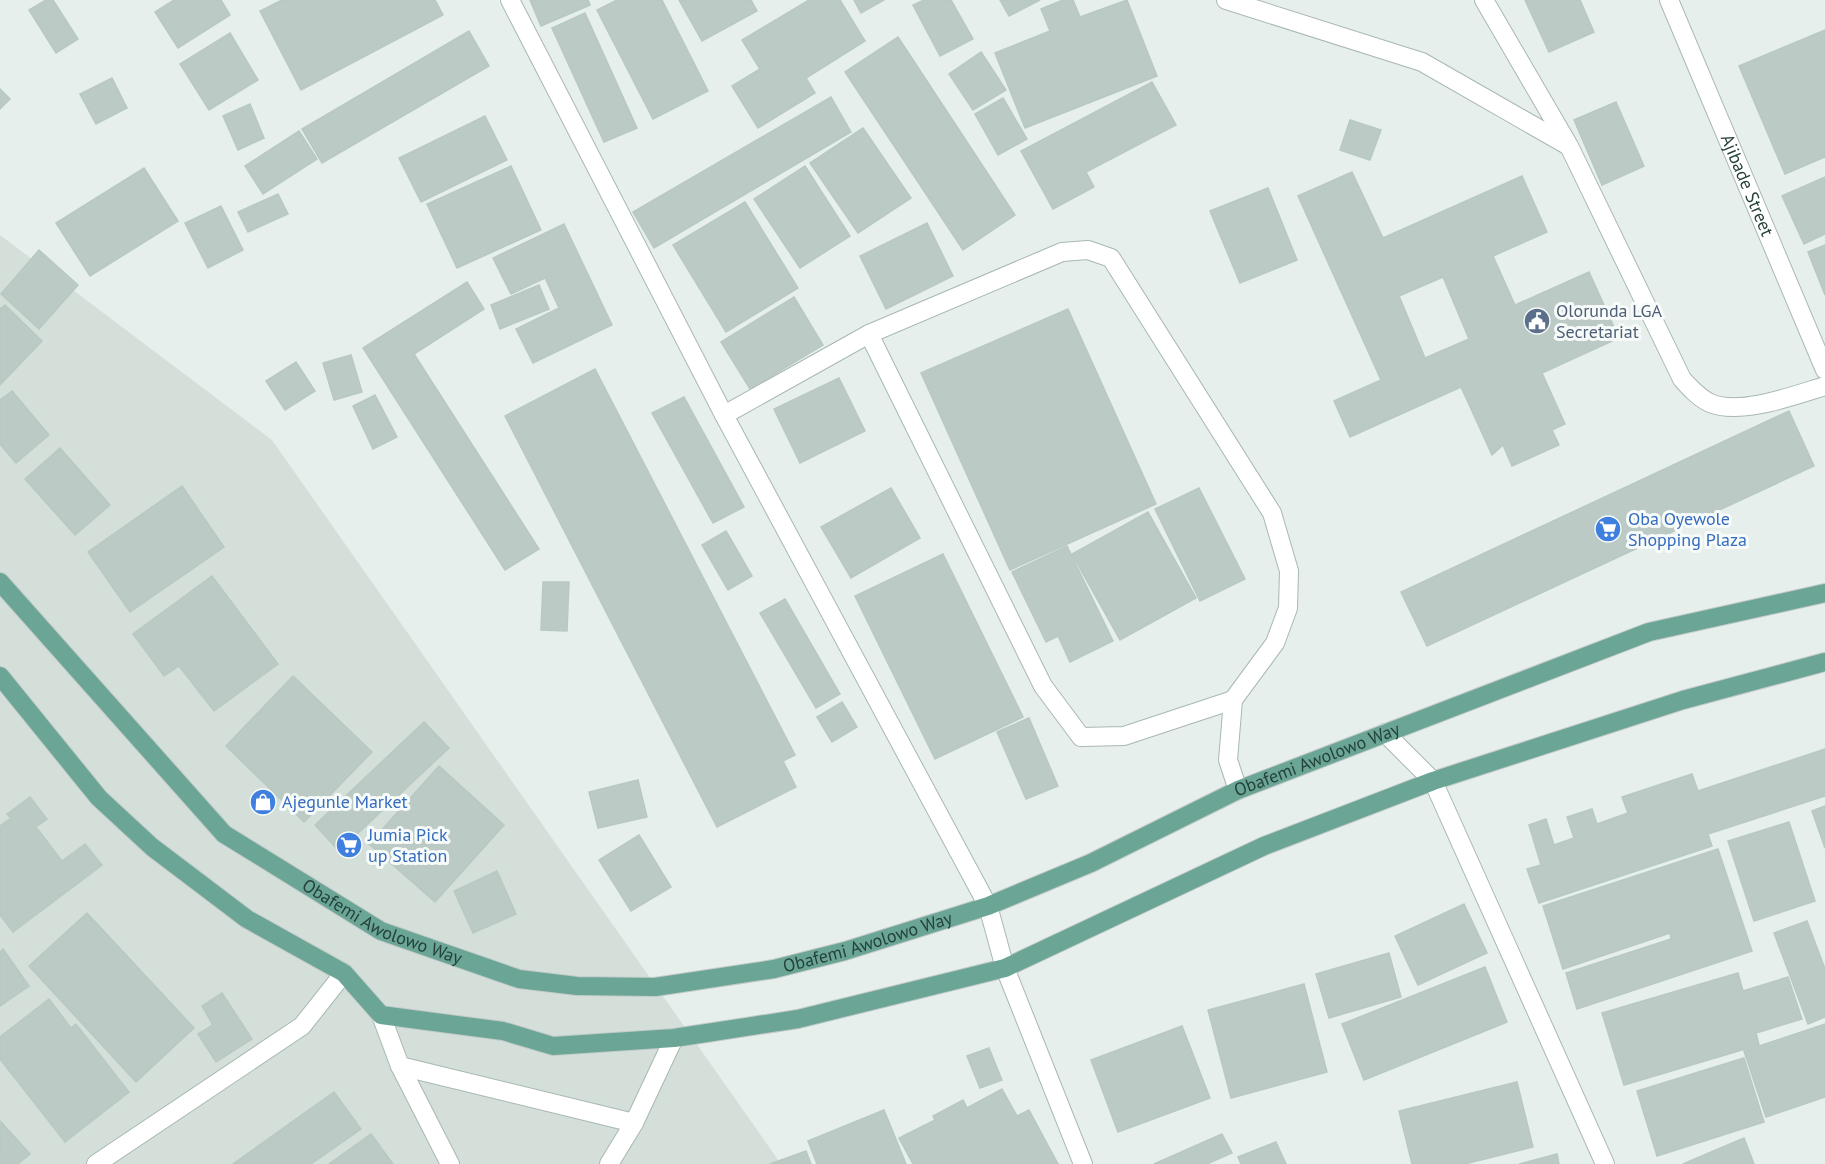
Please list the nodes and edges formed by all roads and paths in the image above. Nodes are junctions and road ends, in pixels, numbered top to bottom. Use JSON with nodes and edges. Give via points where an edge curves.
{"nodes":[{"id":1,"x":510,"y":0,"type":"edge"},
{"id":2,"x":1226,"y":0,"type":"edge"},
{"id":3,"x":1484,"y":0,"type":"edge"},
{"id":4,"x":1669,"y":0,"type":"edge"},
{"id":5,"x":1569,"y":146,"type":"junction"},
{"id":6,"x":869,"y":334,"type":"junction"},
{"id":7,"x":1825,"y":370,"type":"edge"},
{"id":8,"x":1825,"y":386,"type":"edge"},
{"id":9,"x":724,"y":415,"type":"junction"},
{"id":10,"x":0,"y":582,"type":"edge"},
{"id":11,"x":1825,"y":593,"type":"edge"},
{"id":12,"x":1825,"y":662,"type":"edge"},
{"id":13,"x":0,"y":676,"type":"edge"},
{"id":14,"x":1233,"y":700,"type":"junction"},
{"id":15,"x":1385,"y":733,"type":"junction"},
{"id":16,"x":1433,"y":780,"type":"junction"},
{"id":17,"x":1238,"y":790,"type":"junction"},
{"id":18,"x":988,"y":906,"type":"junction"},
{"id":19,"x":1005,"y":968,"type":"junction"},
{"id":20,"x":344,"y":973,"type":"junction"},
{"id":21,"x":381,"y":1015,"type":"junction"},
{"id":22,"x":674,"y":1038,"type":"junction"},
{"id":23,"x":400,"y":1066,"type":"junction"},
{"id":24,"x":634,"y":1123,"type":"junction"},
{"id":25,"x":96,"y":1164,"type":"edge"},
{"id":26,"x":450,"y":1164,"type":"edge"},
{"id":27,"x":609,"y":1164,"type":"edge"},
{"id":28,"x":1083,"y":1164,"type":"edge"},
{"id":29,"x":1605,"y":1164,"type":"edge"}],
"edges":[{"from":1,"to":9,"type":"street"},
{"from":2,"to":5,"type":"street","via":[[1422,62]]},
{"from":3,"to":5,"type":"street"},
{"from":4,"to":7,"type":"street","name":"Ajibade Street"},
{"from":5,"to":8,"type":"street","via":[[1682,379],[1695,393],[1712,404],[1741,407],[1772,403]]},
{"from":6,"to":9,"type":"street"},
{"from":6,"to":14,"type":"street","via":[[1043,686],[1081,737],[1124,736]]},
{"from":6,"to":14,"type":"street","via":[[1062,252],[1088,250],[1111,258],[1272,513],[1289,571],[1288,608],[1275,643]]},
{"from":9,"to":18,"type":"street"},
{"from":10,"to":18,"type":"main road","name":"Obafemi Awolowo Way","via":[[224,834],[381,931],[519,979],[577,986],[655,987],[726,977],[845,951]]},
{"from":11,"to":15,"type":"main road","name":"Obafemi Awolowo Way","via":[[1649,632]]},
{"from":12,"to":16,"type":"main road","via":[[1683,700]]},
{"from":13,"to":20,"type":"main road","via":[[99,798],[152,847],[247,919]]},
{"from":14,"to":17,"type":"street","via":[[1228,760]]},
{"from":15,"to":16,"type":"street"},
{"from":15,"to":17,"type":"main road","name":"Obafemi Awolowo Way"},
{"from":16,"to":19,"type":"main road","via":[[1264,846]]},
{"from":16,"to":29,"type":"street"},
{"from":17,"to":18,"type":"main road","name":"Obafemi Awolowo Way","via":[[1091,863]]},
{"from":18,"to":19,"type":"street"},
{"from":19,"to":22,"type":"main road","via":[[798,1020]]},
{"from":19,"to":28,"type":"street"},
{"from":20,"to":21,"type":"main road"},
{"from":20,"to":25,"type":"street","via":[[302,1026]]},
{"from":21,"to":22,"type":"main road","via":[[502,1031],[553,1046]]},
{"from":21,"to":23,"type":"street"},
{"from":22,"to":24,"type":"street"},
{"from":23,"to":24,"type":"street"},
{"from":23,"to":26,"type":"street"},
{"from":24,"to":27,"type":"street"}]}
